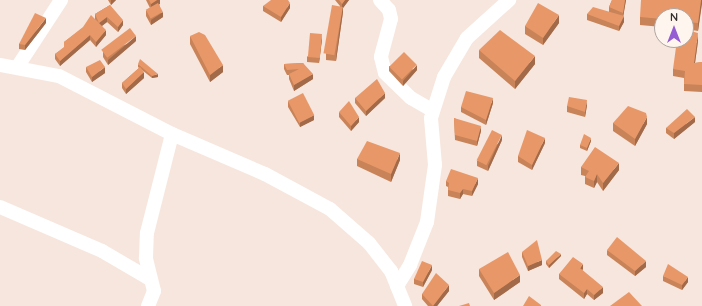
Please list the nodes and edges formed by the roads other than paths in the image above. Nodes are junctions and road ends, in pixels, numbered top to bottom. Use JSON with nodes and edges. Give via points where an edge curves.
{"nodes":[{"id":1,"x":62,"y":0,"type":"edge"},
{"id":2,"x":380,"y":0,"type":"edge"},
{"id":3,"x":509,"y":0,"type":"edge"},
{"id":4,"x":0,"y":65,"type":"edge"},
{"id":5,"x":18,"y":66,"type":"junction"},
{"id":6,"x":432,"y":110,"type":"junction"},
{"id":7,"x":172,"y":134,"type":"junction"},
{"id":8,"x":0,"y":207,"type":"edge"},
{"id":9,"x":150,"y":279,"type":"junction"},
{"id":10,"x":397,"y":286,"type":"junction"},
{"id":11,"x":148,"y":306,"type":"edge"},
{"id":12,"x":404,"y":306,"type":"edge"}],
"edges":[{"from":1,"to":5,"type":"street"},
{"from":2,"to":6,"type":"street","via":[[389,10],[391,20],[381,57],[385,73],[411,98]]},
{"from":3,"to":6,"type":"street","via":[[467,38],[449,67]]},
{"from":4,"to":5,"type":"street"},
{"from":5,"to":7,"type":"street","via":[[59,76]]},
{"from":6,"to":10,"type":"street","via":[[430,126],[434,176],[427,222],[415,254]]},
{"from":7,"to":9,"type":"street","via":[[148,233],[146,258]]},
{"from":7,"to":10,"type":"street","via":[[265,174],[330,210],[369,243],[391,272]]},
{"from":8,"to":9,"type":"street","via":[[102,251]]},
{"from":9,"to":11,"type":"street","via":[[154,291]]},
{"from":10,"to":12,"type":"street"}]}
